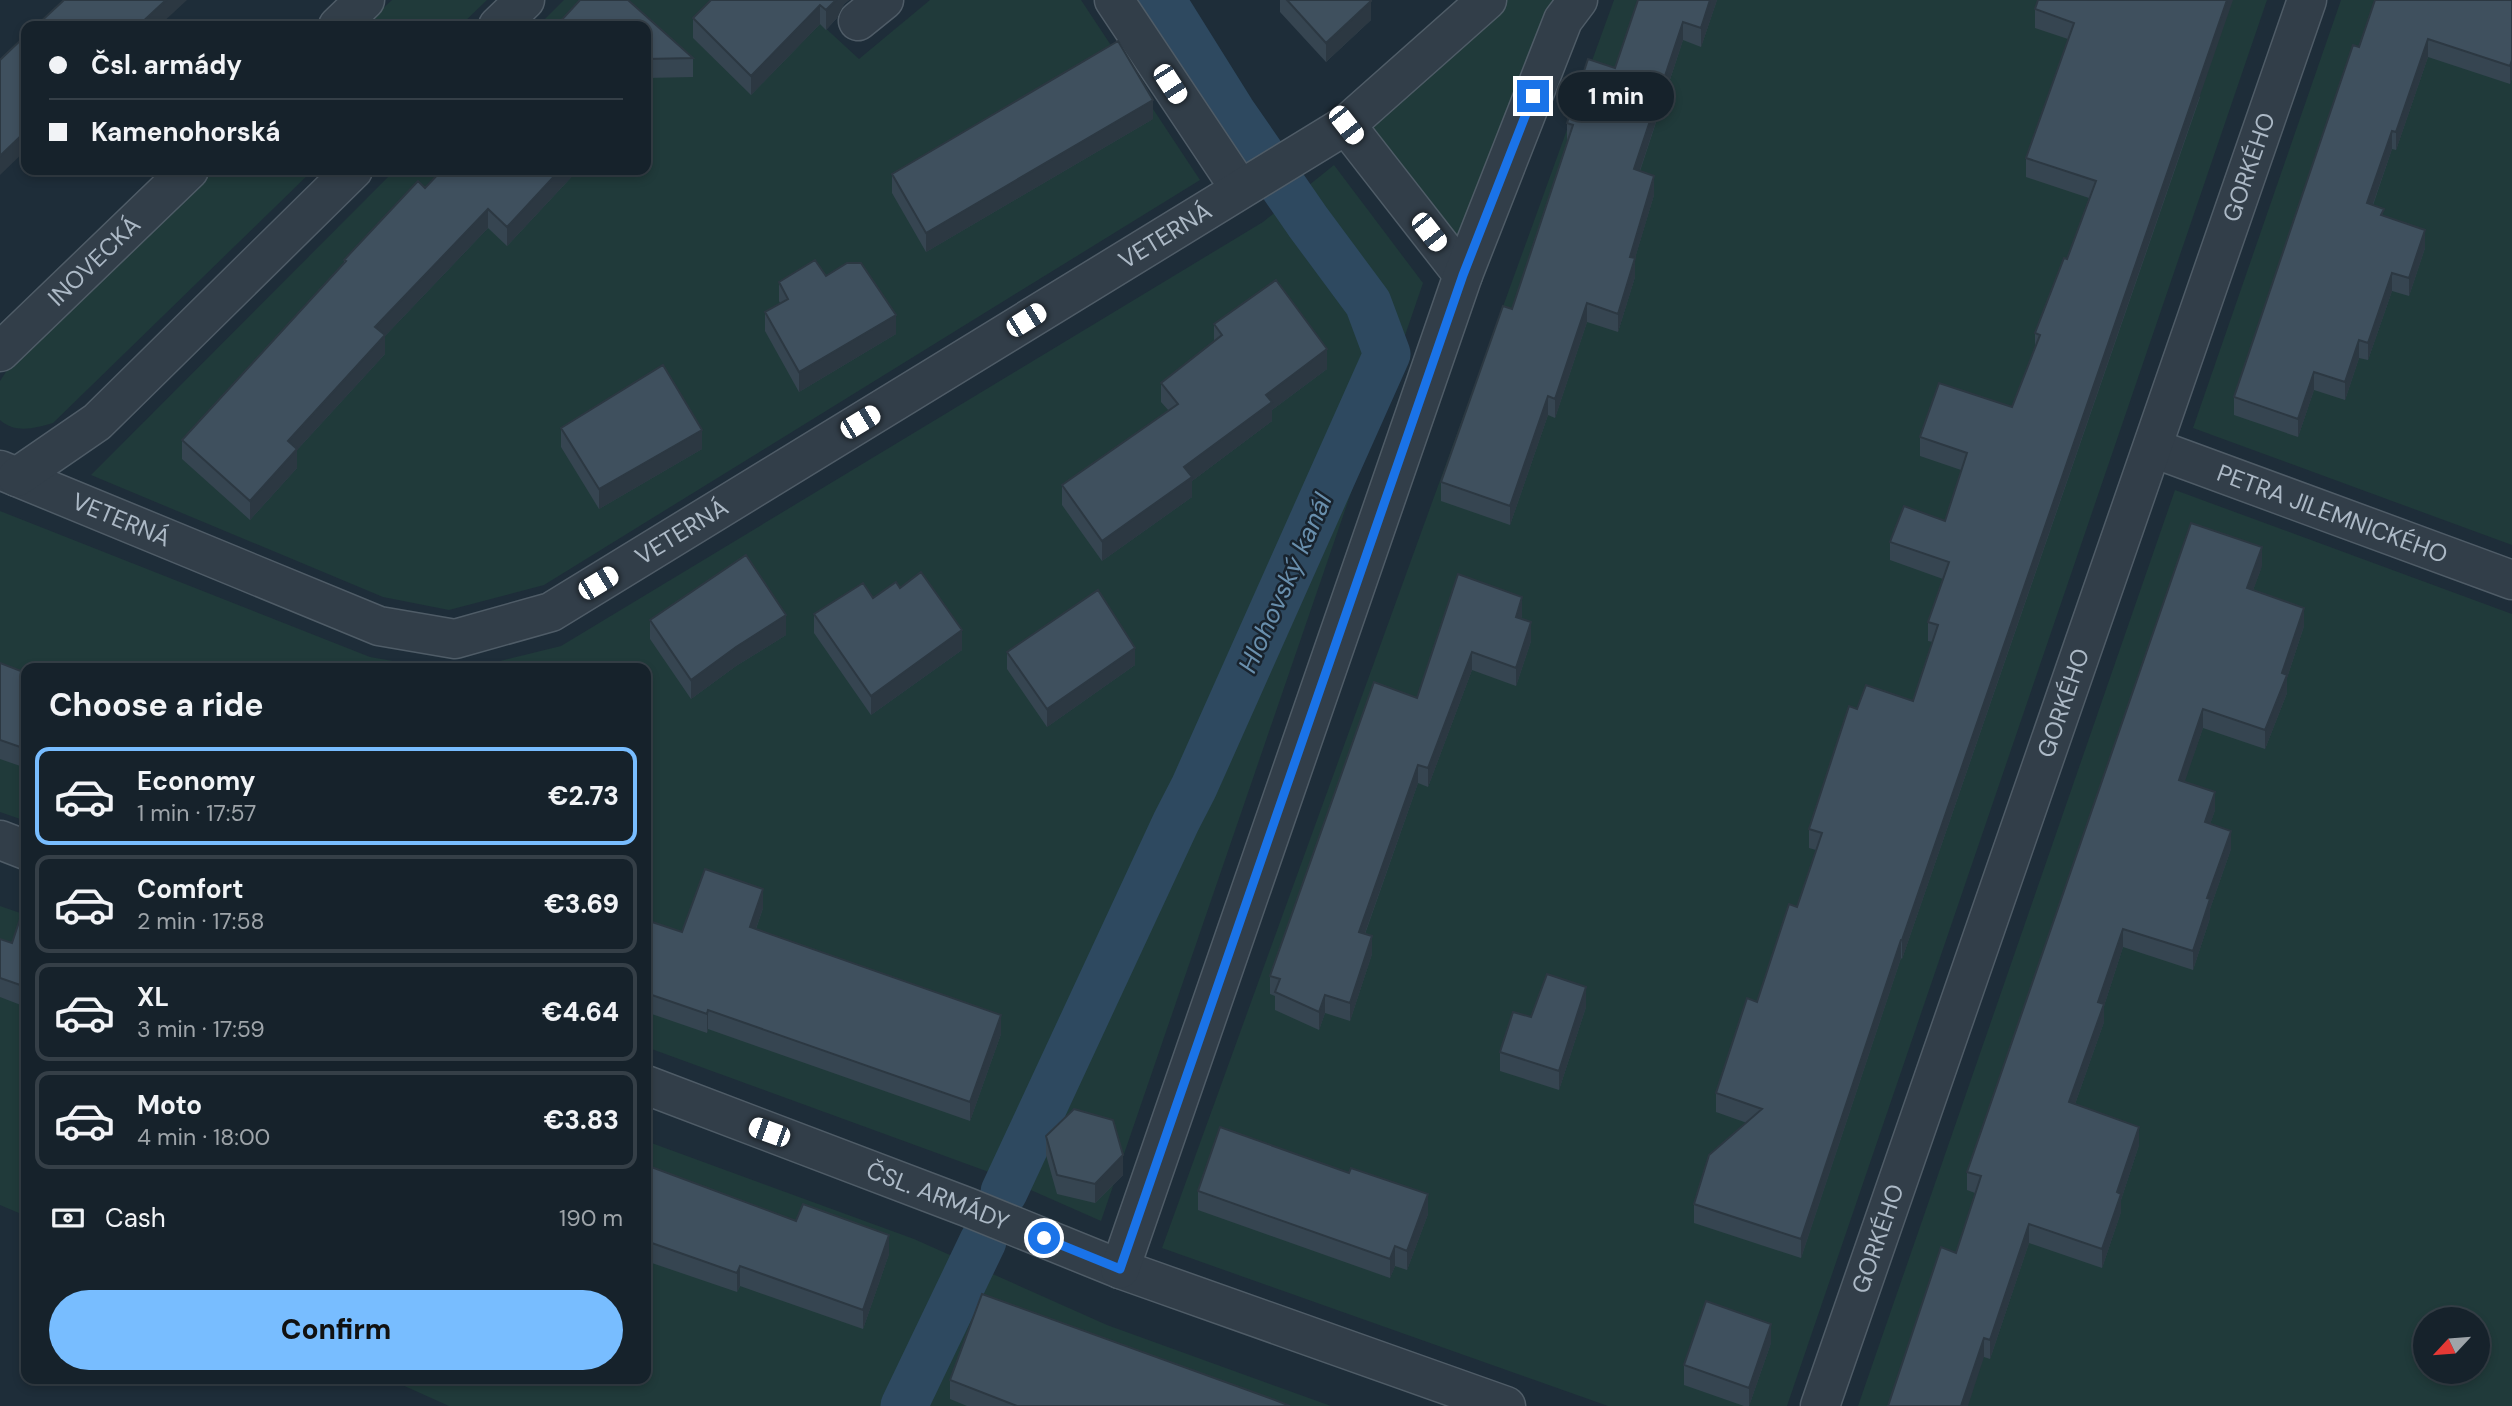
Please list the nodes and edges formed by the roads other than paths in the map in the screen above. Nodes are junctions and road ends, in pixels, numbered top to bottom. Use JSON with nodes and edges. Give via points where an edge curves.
{"nodes":[{"id":1,"x":365,"y":0,"type":"edge"},
{"id":2,"x":525,"y":0,"type":"edge"},
{"id":3,"x":1114,"y":0,"type":"edge"},
{"id":4,"x":1487,"y":0,"type":"edge"},
{"id":5,"x":1578,"y":0,"type":"edge"},
{"id":6,"x":2307,"y":0,"type":"edge"},
{"id":7,"x":343,"y":21,"type":"edge"},
{"id":8,"x":503,"y":21,"type":"edge"},
{"id":9,"x":1346,"y":125,"type":"junction"},
{"id":10,"x":184,"y":175,"type":"edge"},
{"id":11,"x":348,"y":175,"type":"edge"},
{"id":12,"x":1240,"y":189,"type":"junction"},
{"id":13,"x":1463,"y":275,"type":"junction"},
{"id":14,"x":0,"y":352,"type":"edge"},
{"id":15,"x":2153,"y":448,"type":"junction"},
{"id":16,"x":9,"y":474,"type":"edge"},
{"id":17,"x":2512,"y":580,"type":"edge"},
{"id":18,"x":0,"y":840,"type":"edge"},
{"id":19,"x":21,"y":848,"type":"edge"},
{"id":20,"x":651,"y":1087,"type":"edge"},
{"id":21,"x":1120,"y":1269,"type":"junction"},
{"id":22,"x":1506,"y":1406,"type":"edge"},
{"id":23,"x":1820,"y":1406,"type":"edge"}],
"edges":[{"from":1,"to":7,"type":"street"},
{"from":2,"to":8,"type":"street"},
{"from":3,"to":12,"type":"street"},
{"from":4,"to":9,"type":"street","name":"VETERNÁ"},
{"from":5,"to":13,"type":"street","via":[[1563,20]]},
{"from":6,"to":15,"type":"street","name":"GORKÉHO"},
{"from":9,"to":12,"type":"street","name":"VETERNÁ"},
{"from":9,"to":13,"type":"street"},
{"from":10,"to":14,"type":"street","name":"INOVECKÁ"},
{"from":11,"to":16,"type":"street","via":[[97,422]]},
{"from":12,"to":16,"type":"street","name":"VETERNÁ","via":[[551,612],[455,639],[379,626]]},
{"from":13,"to":21,"type":"street"},
{"from":15,"to":17,"type":"street","name":"PETRA JILEMNICKÉHO"},
{"from":15,"to":23,"type":"street","name":"GORKÉHO"},
{"from":18,"to":19,"type":"street"},
{"from":20,"to":21,"type":"street","name":"ČSL. ARMÁDY"},
{"from":21,"to":22,"type":"street","name":"ČSL. ARMÁDY"}]}
